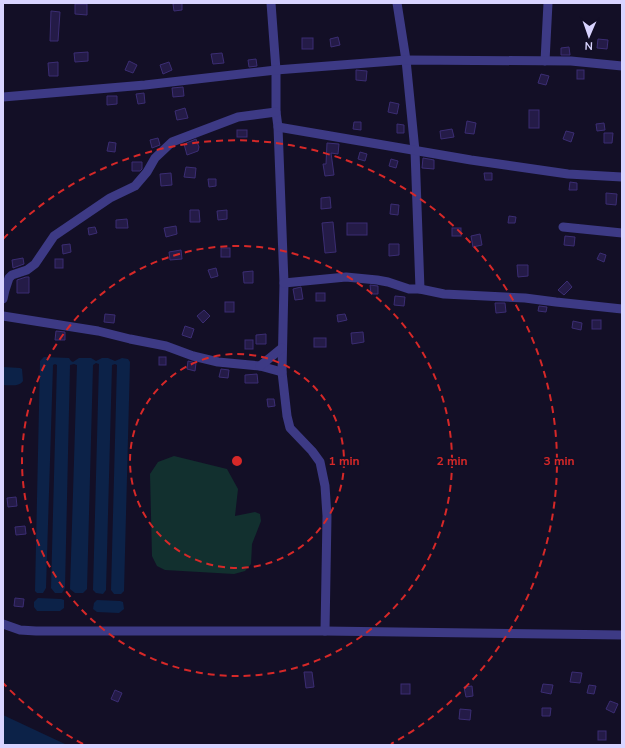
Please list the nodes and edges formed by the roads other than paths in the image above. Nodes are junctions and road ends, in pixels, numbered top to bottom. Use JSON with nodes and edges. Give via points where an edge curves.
{"nodes":[{"id":1,"x":271,"y":3,"type":"edge"},
{"id":2,"x":397,"y":3,"type":"edge"},
{"id":3,"x":548,"y":3,"type":"edge"},
{"id":4,"x":406,"y":60,"type":"junction"},
{"id":5,"x":545,"y":61,"type":"junction"},
{"id":6,"x":622,"y":66,"type":"edge"},
{"id":7,"x":276,"y":70,"type":"junction"},
{"id":8,"x":3,"y":97,"type":"edge"},
{"id":9,"x":276,"y":112,"type":"junction"},
{"id":10,"x":278,"y":127,"type":"junction"},
{"id":11,"x":415,"y":151,"type":"junction"},
{"id":12,"x":622,"y":177,"type":"edge"},
{"id":13,"x":563,"y":227,"type":"dead end"},
{"id":14,"x":622,"y":233,"type":"edge"},
{"id":15,"x":284,"y":283,"type":"junction"},
{"id":16,"x":420,"y":289,"type":"junction"},
{"id":17,"x":3,"y":299,"type":"edge"},
{"id":18,"x":622,"y":309,"type":"edge"},
{"id":19,"x":3,"y":316,"type":"edge"},
{"id":20,"x":282,"y":348,"type":"junction"},
{"id":21,"x":260,"y":366,"type":"junction"},
{"id":22,"x":282,"y":372,"type":"junction"},
{"id":23,"x":3,"y":624,"type":"edge"},
{"id":24,"x":325,"y":632,"type":"junction"},
{"id":25,"x":622,"y":635,"type":"edge"}],
"edges":[{"from":1,"to":7,"type":"street"},
{"from":2,"to":4,"type":"street"},
{"from":3,"to":5,"type":"street"},
{"from":4,"to":5,"type":"street"},
{"from":4,"to":7,"type":"street"},
{"from":4,"to":11,"type":"street"},
{"from":5,"to":6,"type":"street"},
{"from":7,"to":8,"type":"street","via":[[145,85]]},
{"from":7,"to":9,"type":"street"},
{"from":9,"to":10,"type":"street"},
{"from":9,"to":17,"type":"street","via":[[238,117],[172,142],[135,186],[110,198],[54,236],[35,264],[9,278]]},
{"from":10,"to":11,"type":"street"},
{"from":10,"to":15,"type":"street"},
{"from":11,"to":12,"type":"street","via":[[568,174]]},
{"from":11,"to":16,"type":"street"},
{"from":13,"to":14,"type":"street"},
{"from":15,"to":16,"type":"street","via":[[346,277],[377,280],[409,289]]},
{"from":15,"to":20,"type":"street"},
{"from":16,"to":18,"type":"street","via":[[444,294],[525,298]]},
{"from":19,"to":21,"type":"street","via":[[98,331],[166,346],[218,362]]},
{"from":20,"to":21,"type":"street"},
{"from":20,"to":22,"type":"street"},
{"from":21,"to":22,"type":"street"},
{"from":22,"to":24,"type":"street","via":[[286,416],[290,428],[320,462],[325,486]]},
{"from":23,"to":24,"type":"street","via":[[20,630],[36,631]]},
{"from":24,"to":25,"type":"street"}]}
